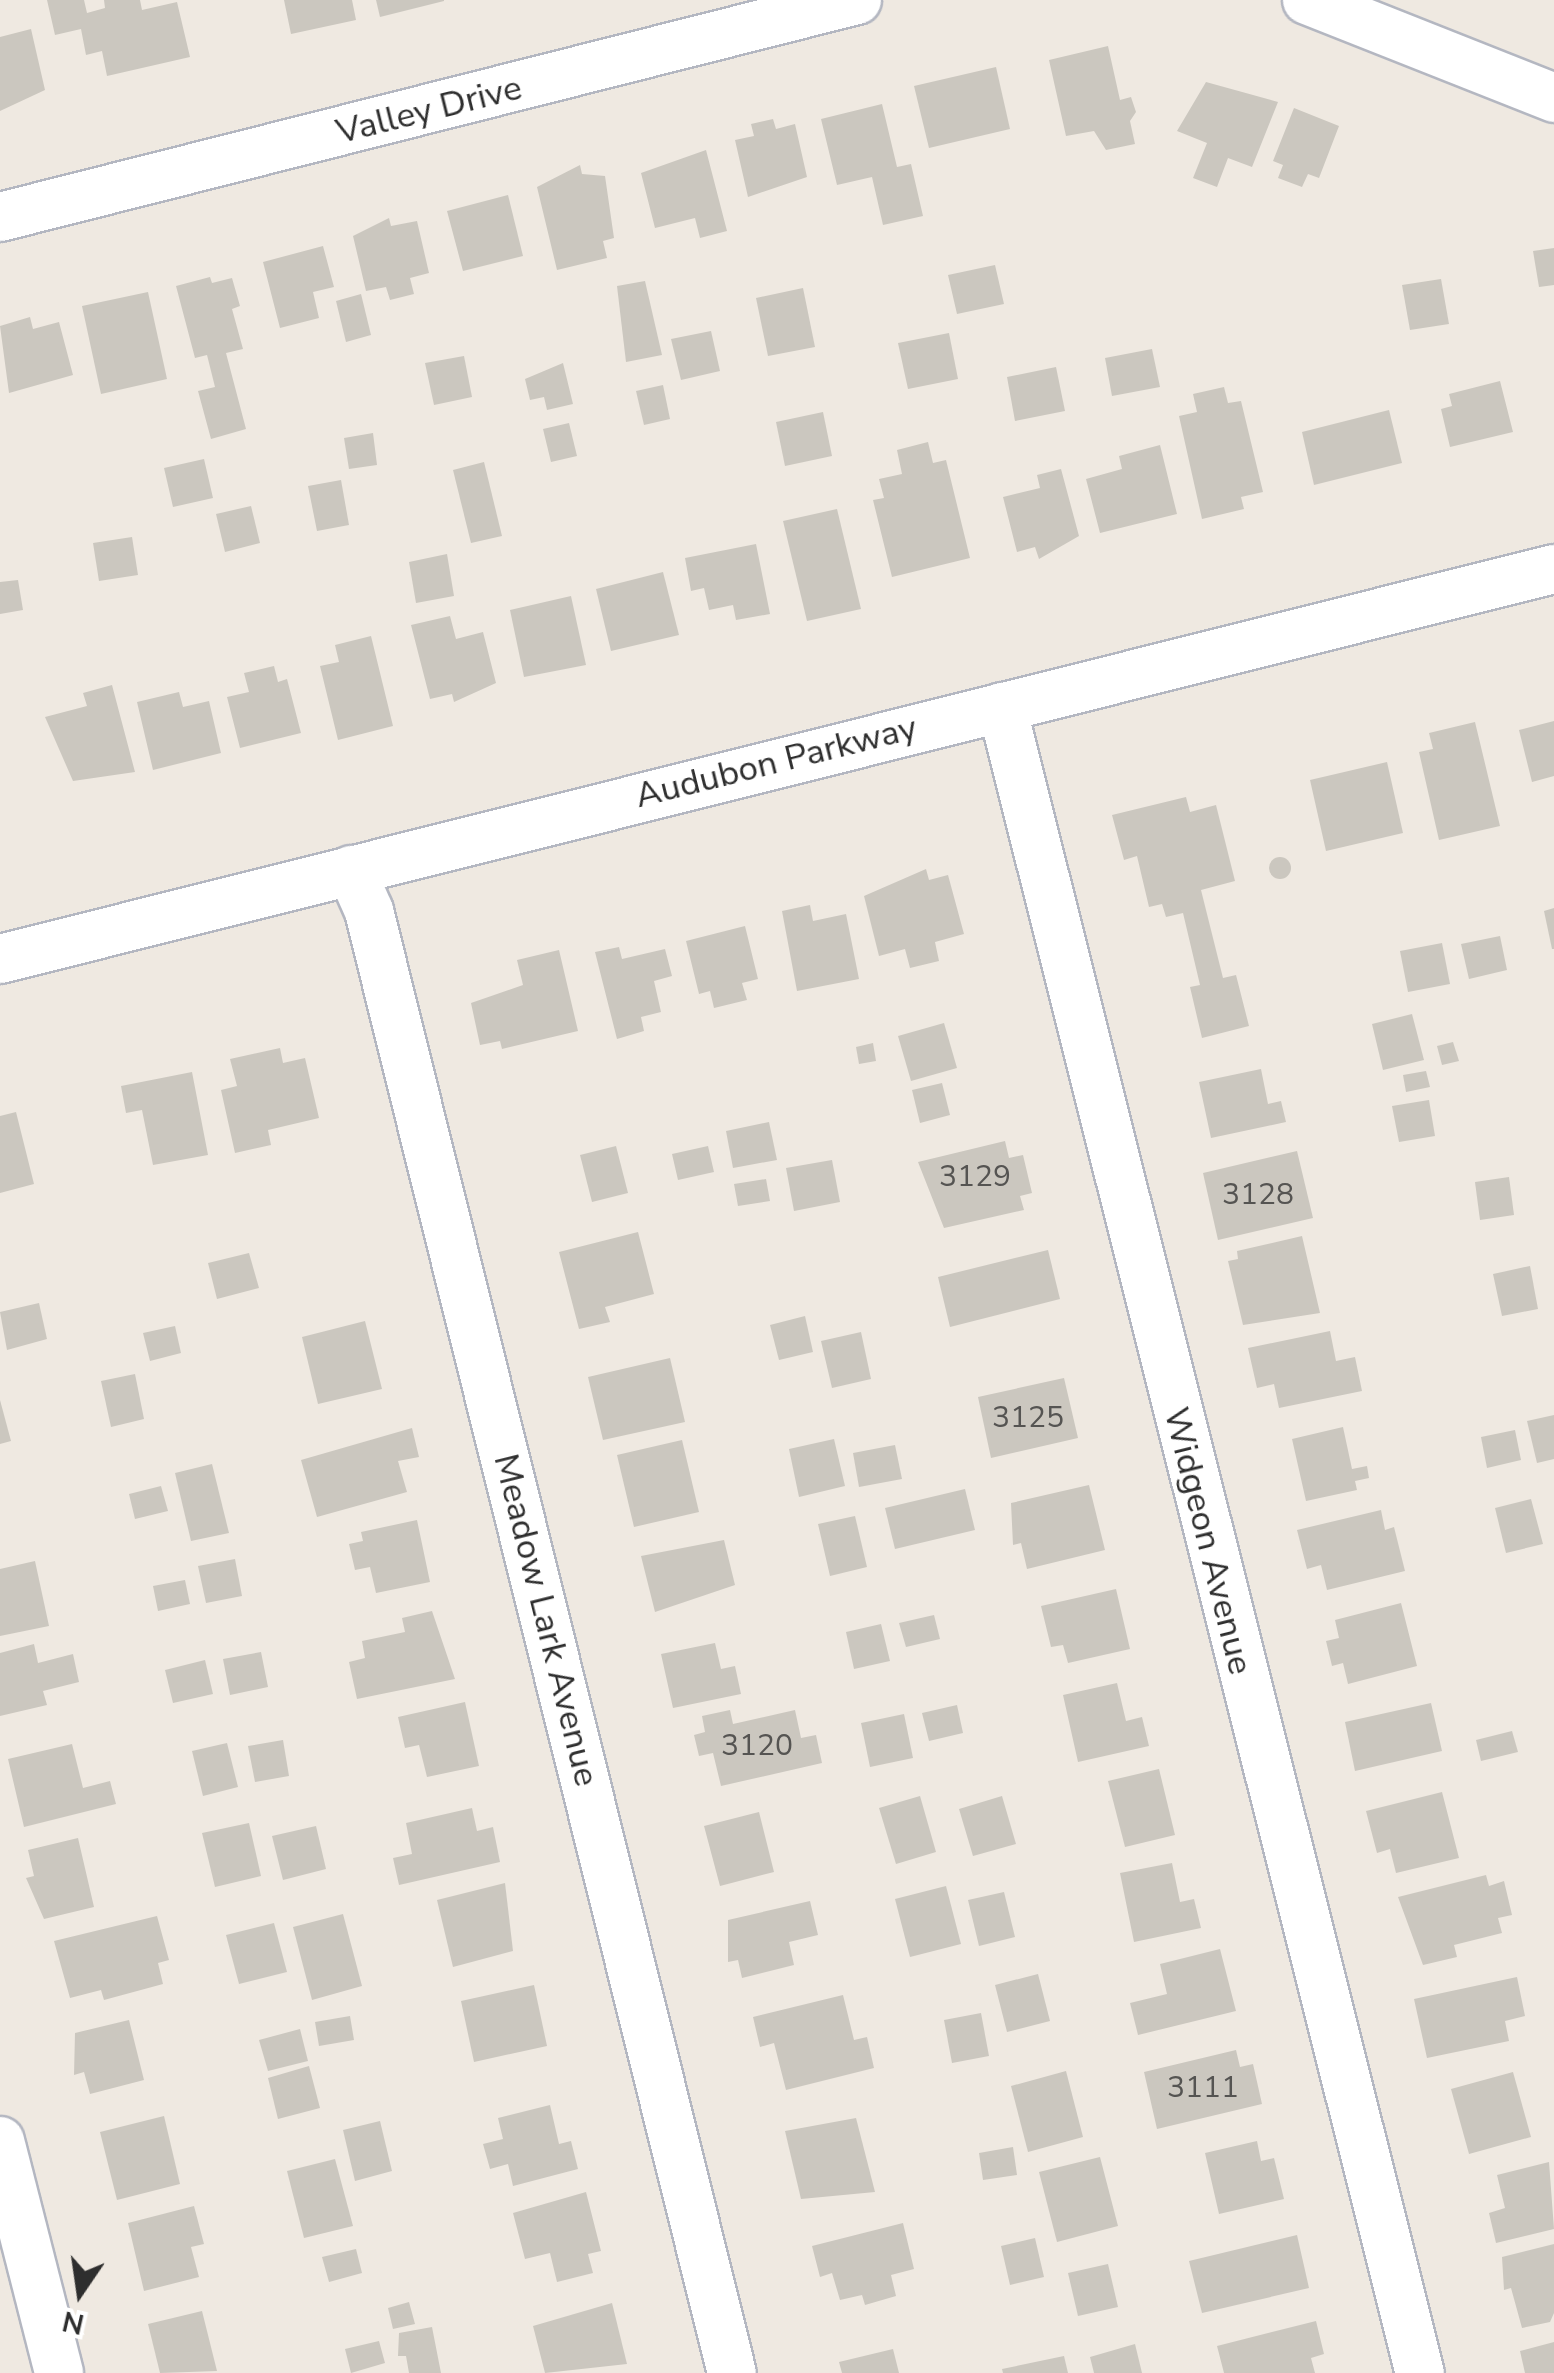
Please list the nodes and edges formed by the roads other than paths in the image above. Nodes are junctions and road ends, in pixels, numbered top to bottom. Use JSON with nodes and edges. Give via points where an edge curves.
{"nodes":[{"id":1,"x":857,"y":0,"type":"edge"},
{"id":2,"x":1307,"y":0,"type":"edge"},
{"id":3,"x":1554,"y":98,"type":"edge"},
{"id":4,"x":0,"y":218,"type":"edge"},
{"id":5,"x":1554,"y":569,"type":"edge"},
{"id":6,"x":1002,"y":707,"type":"junction"},
{"id":7,"x":351,"y":870,"type":"junction"},
{"id":8,"x":0,"y":959,"type":"edge"},
{"id":9,"x":0,"y":2141,"type":"edge"},
{"id":10,"x":59,"y":2373,"type":"edge"},
{"id":11,"x":732,"y":2373,"type":"edge"},
{"id":12,"x":1420,"y":2373,"type":"edge"}],
"edges":[{"from":1,"to":4,"type":"street","name":"Valley Drive"},
{"from":2,"to":3,"type":"street"},
{"from":5,"to":6,"type":"street","name":"Audubon Parkway"},
{"from":6,"to":7,"type":"street","name":"Audubon Parkway"},
{"from":6,"to":12,"type":"street","name":"Widgeon Avenue"},
{"from":7,"to":8,"type":"street","name":"Audubon Parkway"},
{"from":7,"to":11,"type":"street","name":"Meadow Lark Avenue","via":[[369,911]]},
{"from":9,"to":10,"type":"street"}]}
